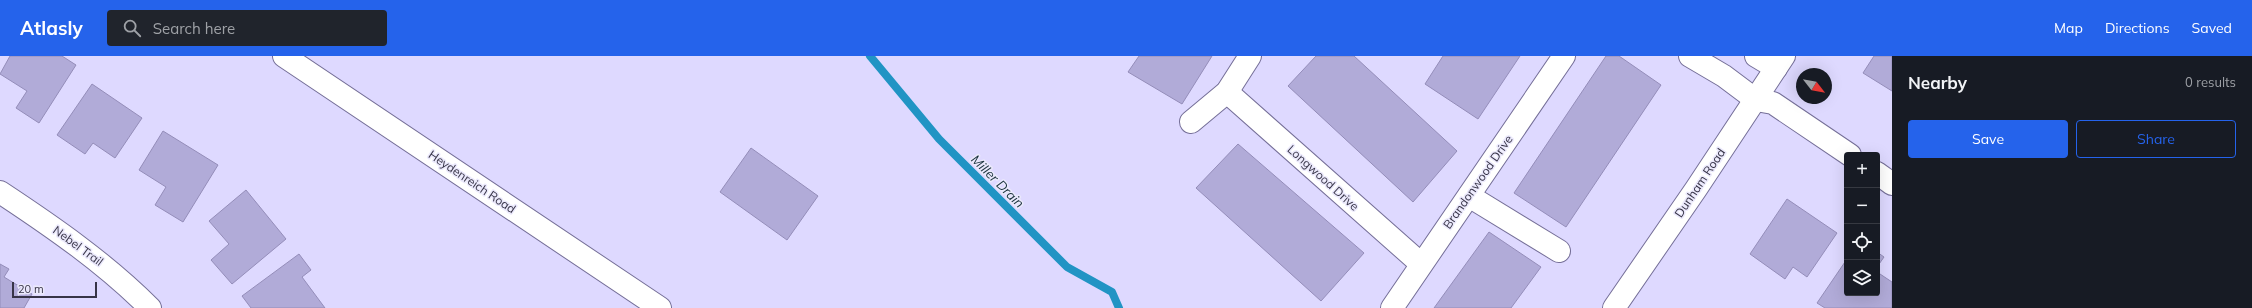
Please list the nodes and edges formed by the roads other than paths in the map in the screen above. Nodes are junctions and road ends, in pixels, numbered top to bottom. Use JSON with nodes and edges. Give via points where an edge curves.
{"nodes":[{"id":1,"x":284,"y":56,"type":"edge"},
{"id":2,"x":1250,"y":56,"type":"edge"},
{"id":3,"x":1564,"y":56,"type":"edge"},
{"id":4,"x":1690,"y":56,"type":"edge"},
{"id":5,"x":1756,"y":56,"type":"edge"},
{"id":6,"x":1780,"y":62,"type":"edge"},
{"id":7,"x":1227,"y":92,"type":"junction"},
{"id":8,"x":1756,"y":100,"type":"junction"},
{"id":9,"x":1191,"y":122,"type":"dead end"},
{"id":10,"x":1846,"y":152,"type":"edge"},
{"id":11,"x":1880,"y":175,"type":"edge"},
{"id":12,"x":1892,"y":184,"type":"edge"},
{"id":13,"x":0,"y":192,"type":"edge"},
{"id":14,"x":1469,"y":196,"type":"junction"},
{"id":15,"x":1559,"y":251,"type":"dead end"},
{"id":16,"x":1420,"y":264,"type":"junction"},
{"id":17,"x":150,"y":308,"type":"edge"},
{"id":18,"x":660,"y":308,"type":"edge"},
{"id":19,"x":1392,"y":308,"type":"edge"},
{"id":20,"x":1614,"y":308,"type":"edge"}],
"edges":[{"from":1,"to":18,"type":"street","name":"Heydenreich Road"},
{"from":2,"to":7,"type":"street"},
{"from":3,"to":14,"type":"street","name":"Brandonwood Drive"},
{"from":4,"to":8,"type":"street","via":[[1724,76]]},
{"from":5,"to":6,"type":"street"},
{"from":6,"to":8,"type":"street","name":"Dunham Road"},
{"from":7,"to":9,"type":"street"},
{"from":7,"to":16,"type":"street","name":"Longwood Drive"},
{"from":8,"to":10,"type":"street","via":[[1773,103]]},
{"from":8,"to":20,"type":"street","name":"Dunham Road"},
{"from":11,"to":12,"type":"street"},
{"from":13,"to":17,"type":"street","name":"Nebel Trail","via":[[106,267]]},
{"from":14,"to":15,"type":"street"},
{"from":14,"to":16,"type":"street","name":"Brandonwood Drive"},
{"from":16,"to":19,"type":"street","name":"Brandonwood Drive"}]}
